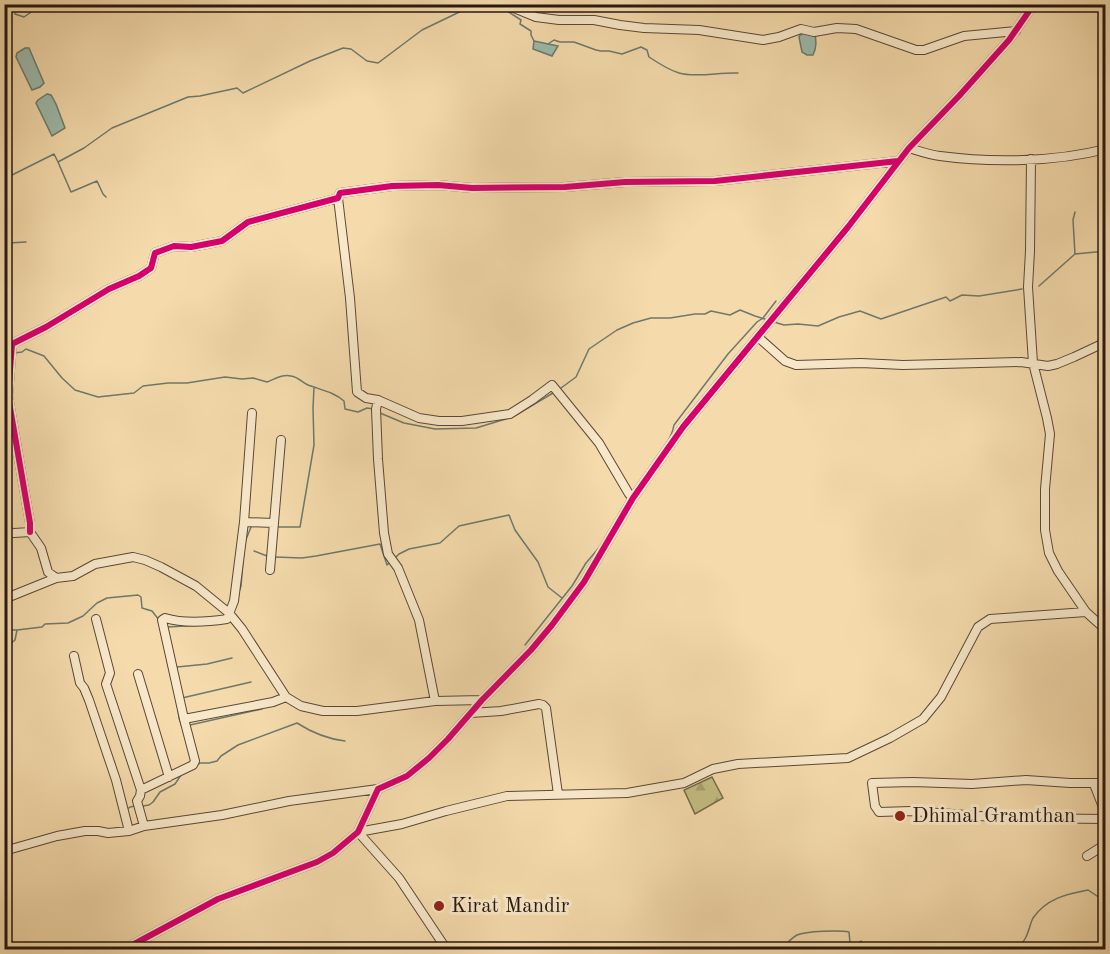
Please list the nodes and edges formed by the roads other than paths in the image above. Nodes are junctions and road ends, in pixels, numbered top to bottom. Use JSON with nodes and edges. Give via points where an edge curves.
{"nodes":[{"id":1,"x":504,"y":4,"type":"edge"},
{"id":2,"x":1034,"y":4,"type":"edge"},
{"id":3,"x":1067,"y":4,"type":"edge"},
{"id":4,"x":1106,"y":6,"type":"edge"},
{"id":5,"x":1016,"y":31,"type":"junction"},
{"id":6,"x":909,"y":148,"type":"junction"},
{"id":7,"x":1106,"y":149,"type":"edge"},
{"id":8,"x":1031,"y":159,"type":"junction"},
{"id":9,"x":898,"y":161,"type":"junction"},
{"id":10,"x":338,"y":198,"type":"junction"},
{"id":11,"x":758,"y":337,"type":"junction"},
{"id":12,"x":1106,"y":342,"type":"edge"},
{"id":13,"x":1033,"y":363,"type":"junction"},
{"id":14,"x":378,"y":400,"type":"junction"},
{"id":15,"x":252,"y":413,"type":"dead end"},
{"id":16,"x":281,"y":440,"type":"dead end"},
{"id":17,"x":633,"y":498,"type":"junction"},
{"id":18,"x":244,"y":522,"type":"junction"},
{"id":19,"x":274,"y":523,"type":"junction"},
{"id":20,"x":4,"y":532,"type":"edge"},
{"id":21,"x":30,"y":532,"type":"junction"},
{"id":22,"x":270,"y":570,"type":"dead end"},
{"id":23,"x":56,"y":578,"type":"junction"},
{"id":24,"x":4,"y":599,"type":"edge"},
{"id":25,"x":1086,"y":612,"type":"junction"},
{"id":26,"x":229,"y":613,"type":"junction"},
{"id":27,"x":96,"y":620,"type":"dead end"},
{"id":28,"x":1106,"y":630,"type":"edge"},
{"id":29,"x":74,"y":656,"type":"dead end"},
{"id":30,"x":138,"y":674,"type":"dead end"},
{"id":31,"x":286,"y":697,"type":"junction"},
{"id":32,"x":482,"y":700,"type":"junction"},
{"id":33,"x":435,"y":701,"type":"junction"},
{"id":34,"x":471,"y":713,"type":"junction"},
{"id":35,"x":184,"y":719,"type":"junction"},
{"id":36,"x":169,"y":777,"type":"junction"},
{"id":37,"x":1106,"y":783,"type":"edge"},
{"id":38,"x":1094,"y":784,"type":"junction"},
{"id":39,"x":378,"y":789,"type":"junction"},
{"id":40,"x":141,"y":790,"type":"junction"},
{"id":41,"x":558,"y":794,"type":"junction"},
{"id":42,"x":1106,"y":817,"type":"edge"},
{"id":43,"x":144,"y":826,"type":"junction"},
{"id":44,"x":129,"y":831,"type":"junction"},
{"id":45,"x":358,"y":832,"type":"junction"},
{"id":46,"x":1106,"y":844,"type":"edge"},
{"id":47,"x":4,"y":851,"type":"edge"},
{"id":48,"x":1087,"y":856,"type":"dead end"},
{"id":49,"x":123,"y":950,"type":"edge"},
{"id":50,"x":447,"y":950,"type":"edge"}],
"edges":[{"from":1,"to":5,"type":"street","via":[[536,17],[699,30],[763,40],[801,29],[856,29],[916,50],[964,36]]},
{"from":2,"to":5,"type":"street"},
{"from":3,"to":4,"type":"street"},
{"from":5,"to":6,"type":"street"},
{"from":6,"to":8,"type":"street","via":[[938,156]]},
{"from":6,"to":9,"type":"street"},
{"from":7,"to":8,"type":"street"},
{"from":8,"to":13,"type":"street","via":[[1028,287]]},
{"from":9,"to":10,"type":"street","via":[[715,182],[472,188],[438,184],[340,193]]},
{"from":9,"to":11,"type":"street"},
{"from":10,"to":14,"type":"street","via":[[357,392]]},
{"from":10,"to":21,"type":"street","via":[[248,222],[222,241],[174,246],[155,253],[152,268],[12,344],[8,396]]},
{"from":11,"to":13,"type":"street","via":[[785,361],[796,364]]},
{"from":11,"to":17,"type":"street","via":[[684,427]]},
{"from":12,"to":13,"type":"street","via":[[1057,364]]},
{"from":13,"to":25,"type":"street","via":[[1050,434],[1044,507],[1049,553]]},
{"from":14,"to":17,"type":"street","via":[[419,418],[462,421],[510,414],[552,385],[599,443]]},
{"from":14,"to":33,"type":"street","via":[[384,533],[388,554],[398,568],[419,620]]},
{"from":15,"to":18,"type":"street"},
{"from":16,"to":19,"type":"street"},
{"from":17,"to":32,"type":"street","via":[[584,582],[552,626]]},
{"from":18,"to":19,"type":"street"},
{"from":18,"to":26,"type":"street"},
{"from":19,"to":22,"type":"street"},
{"from":20,"to":21,"type":"street"},
{"from":21,"to":23,"type":"street","via":[[41,548],[48,572]]},
{"from":23,"to":24,"type":"street"},
{"from":23,"to":26,"type":"street","via":[[133,557],[196,586]]},
{"from":25,"to":28,"type":"street"},
{"from":25,"to":41,"type":"street","via":[[990,619],[978,627],[941,697],[922,719],[848,758],[738,764],[713,769],[684,783],[627,793]]},
{"from":26,"to":31,"type":"street"},
{"from":26,"to":35,"type":"street","via":[[227,620],[162,620]]},
{"from":27,"to":40,"type":"street","via":[[110,673],[106,684]]},
{"from":29,"to":44,"type":"street"},
{"from":30,"to":36,"type":"street"},
{"from":31,"to":33,"type":"street","via":[[323,711],[357,711]]},
{"from":31,"to":35,"type":"street"},
{"from":32,"to":33,"type":"street"},
{"from":32,"to":34,"type":"street"},
{"from":34,"to":39,"type":"street","via":[[407,776]]},
{"from":34,"to":41,"type":"street","via":[[543,705]]},
{"from":35,"to":36,"type":"street","via":[[195,761]]},
{"from":36,"to":40,"type":"street"},
{"from":37,"to":38,"type":"street"},
{"from":38,"to":42,"type":"street"},
{"from":38,"to":42,"type":"street","via":[[1026,780],[872,783],[879,812],[1007,818]]},
{"from":39,"to":43,"type":"street"},
{"from":39,"to":45,"type":"street"},
{"from":40,"to":43,"type":"street","via":[[137,801]]},
{"from":41,"to":45,"type":"street","via":[[507,796]]},
{"from":43,"to":44,"type":"street"},
{"from":44,"to":47,"type":"street","via":[[85,831]]},
{"from":45,"to":49,"type":"street","via":[[318,862],[218,899]]},
{"from":45,"to":50,"type":"street","via":[[399,878]]},
{"from":46,"to":48,"type":"street"}]}
